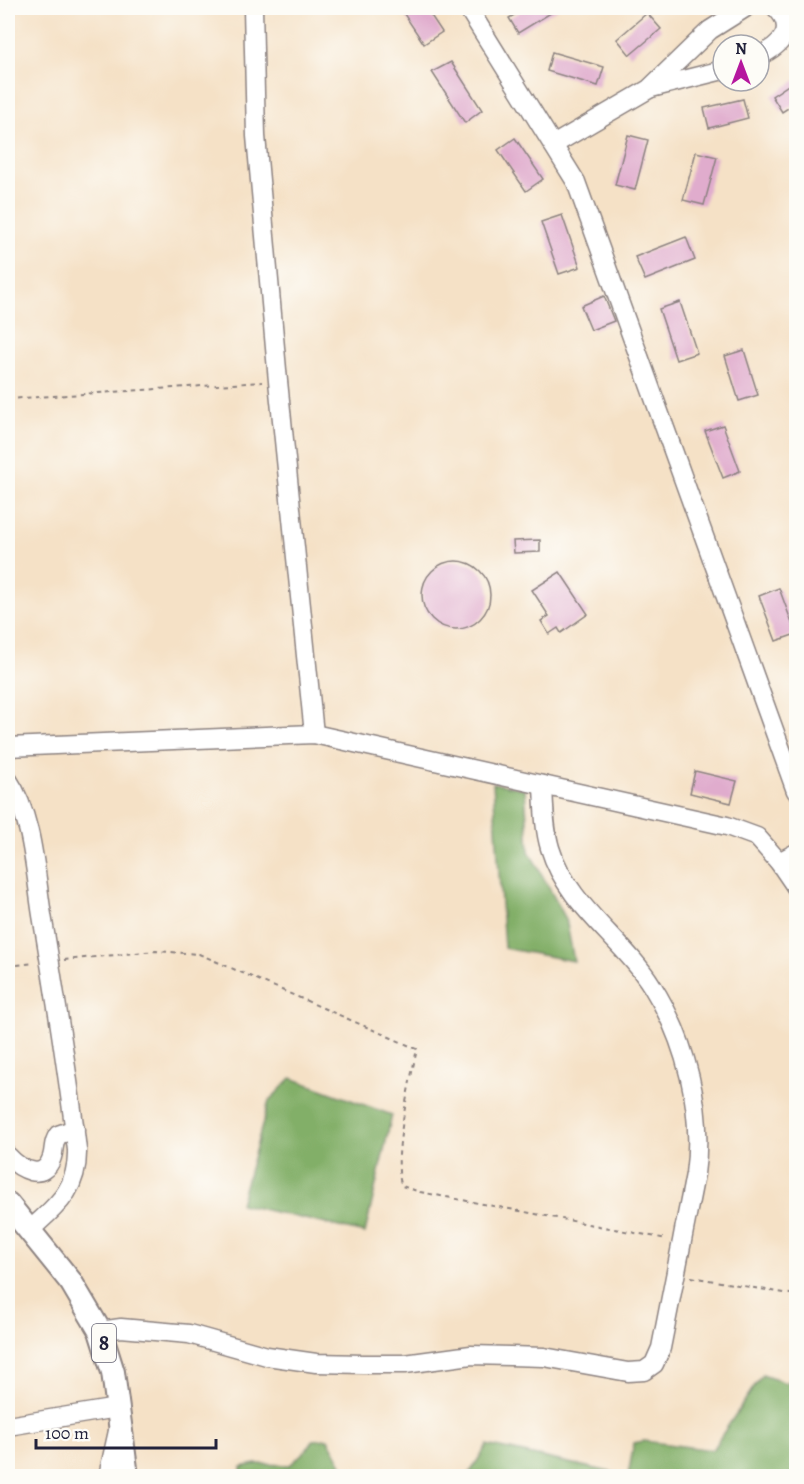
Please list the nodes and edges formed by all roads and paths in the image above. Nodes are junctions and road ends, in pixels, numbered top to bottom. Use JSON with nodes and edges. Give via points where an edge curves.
{"nodes":[{"id":1,"x":253,"y":8,"type":"edge"},
{"id":2,"x":468,"y":8,"type":"edge"},
{"id":3,"x":745,"y":8,"type":"edge"},
{"id":4,"x":776,"y":8,"type":"edge"},
{"id":5,"x":771,"y":49,"type":"edge"},
{"id":6,"x":711,"y":73,"type":"edge"},
{"id":7,"x":649,"y":89,"type":"junction"},
{"id":8,"x":553,"y":145,"type":"junction"},
{"id":9,"x":278,"y":381,"type":"junction"},
{"id":10,"x":8,"y":399,"type":"edge"},
{"id":11,"x":314,"y":734,"type":"junction"},
{"id":12,"x":8,"y":747,"type":"edge"},
{"id":13,"x":8,"y":780,"type":"edge"},
{"id":14,"x":543,"y":785,"type":"junction"},
{"id":15,"x":796,"y":791,"type":"edge"},
{"id":16,"x":796,"y":853,"type":"edge"},
{"id":17,"x":779,"y":862,"type":"junction"},
{"id":18,"x":796,"y":887,"type":"edge"},
{"id":19,"x":50,"y":961,"type":"junction"},
{"id":20,"x":8,"y":966,"type":"edge"},
{"id":21,"x":75,"y":1130,"type":"junction"},
{"id":22,"x":8,"y":1156,"type":"edge"},
{"id":23,"x":8,"y":1204,"type":"edge"},
{"id":24,"x":30,"y":1230,"type":"junction"},
{"id":25,"x":682,"y":1241,"type":"junction"},
{"id":26,"x":676,"y":1275,"type":"junction"},
{"id":27,"x":796,"y":1295,"type":"edge"},
{"id":28,"x":100,"y":1331,"type":"junction"},
{"id":29,"x":118,"y":1415,"type":"junction"},
{"id":30,"x":8,"y":1426,"type":"edge"},
{"id":31,"x":108,"y":1476,"type":"edge"},
{"id":32,"x":127,"y":1476,"type":"edge"}],
"edges":[{"from":1,"to":9,"type":"street","via":[[256,136]]},
{"from":2,"to":8,"type":"street"},
{"from":3,"to":7,"type":"street","via":[[710,30]]},
{"from":4,"to":5,"type":"street","via":[[786,28],[780,43]]},
{"from":6,"to":7,"type":"street"},
{"from":7,"to":8,"type":"street"},
{"from":8,"to":15,"type":"street","via":[[576,182]]},
{"from":9,"to":10,"type":"path"},
{"from":9,"to":11,"type":"street"},
{"from":11,"to":12,"type":"street"},
{"from":11,"to":14,"type":"street"},
{"from":13,"to":19,"type":"street","via":[[27,824]]},
{"from":14,"to":17,"type":"street","via":[[727,826],[757,837]]},
{"from":14,"to":25,"type":"street","via":[[550,848],[564,878],[652,986],[677,1038],[690,1078],[697,1143]]},
{"from":16,"to":17,"type":"street"},
{"from":17,"to":18,"type":"street"},
{"from":19,"to":20,"type":"path"},
{"from":19,"to":21,"type":"street"},
{"from":19,"to":25,"type":"path","via":[[156,951],[199,954],[417,1049],[403,1123],[398,1176],[402,1186]]},
{"from":21,"to":22,"type":"street","via":[[58,1135],[46,1168],[37,1172],[24,1171]]},
{"from":21,"to":24,"type":"street","via":[[77,1166],[73,1182],[61,1201]]},
{"from":23,"to":24,"type":"main road","number":"8"},
{"from":24,"to":28,"type":"main road","number":"8","via":[[71,1282]]},
{"from":25,"to":26,"type":"street"},
{"from":26,"to":27,"type":"path"},
{"from":26,"to":28,"type":"street","via":[[661,1348],[654,1364],[644,1371],[628,1372],[532,1356],[471,1355],[405,1364],[316,1363],[267,1356],[189,1334],[121,1328]]},
{"from":28,"to":29,"type":"main road","number":"8","via":[[112,1372]]},
{"from":29,"to":30,"type":"street"},
{"from":29,"to":31,"type":"street"},
{"from":29,"to":32,"type":"main road","number":"8"}]}
